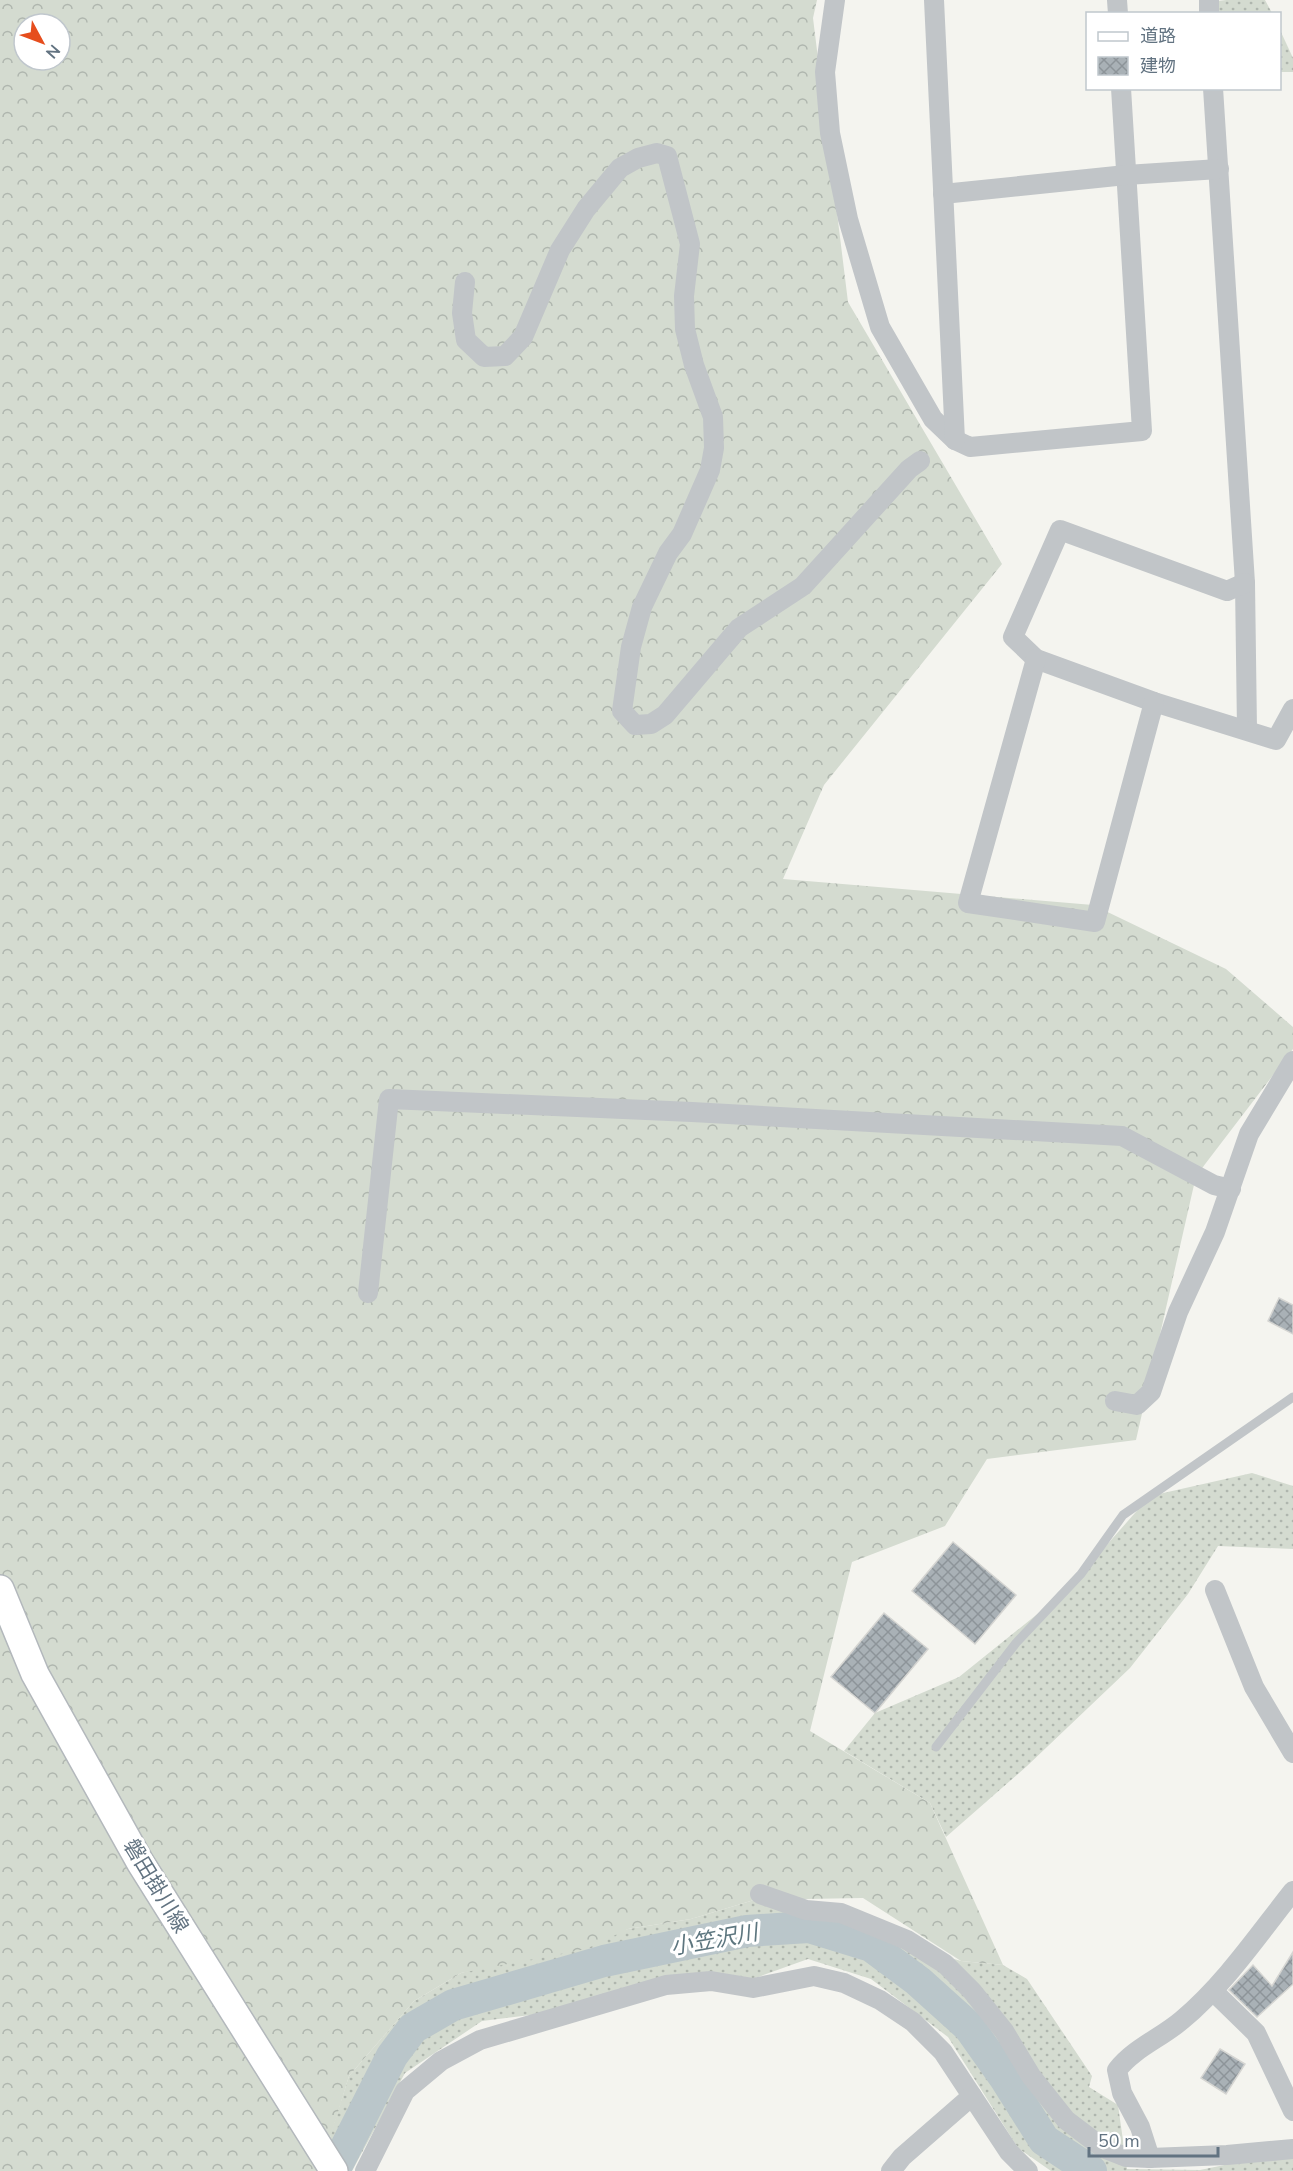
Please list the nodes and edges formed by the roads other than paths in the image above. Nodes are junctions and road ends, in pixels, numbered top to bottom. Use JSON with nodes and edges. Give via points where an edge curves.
{"nodes":[{"id":1,"x":835,"y":0,"type":"edge"},
{"id":2,"x":933,"y":0,"type":"edge"},
{"id":3,"x":1121,"y":90,"type":"edge"},
{"id":4,"x":1213,"y":90,"type":"edge"},
{"id":5,"x":1219,"y":169,"type":"junction"},
{"id":6,"x":1126,"y":175,"type":"junction"},
{"id":7,"x":943,"y":194,"type":"junction"},
{"id":8,"x":465,"y":282,"type":"dead end"},
{"id":9,"x":955,"y":440,"type":"junction"},
{"id":10,"x":920,"y":460,"type":"dead end"},
{"id":11,"x":1245,"y":583,"type":"junction"},
{"id":12,"x":1036,"y":659,"type":"junction"},
{"id":13,"x":1154,"y":702,"type":"junction"},
{"id":14,"x":1293,"y":709,"type":"edge"},
{"id":15,"x":1247,"y":730,"type":"junction"},
{"id":16,"x":1293,"y":1061,"type":"edge"},
{"id":17,"x":1231,"y":1189,"type":"junction"},
{"id":18,"x":368,"y":1293,"type":"dead end"},
{"id":19,"x":1293,"y":1397,"type":"edge"},
{"id":20,"x":1115,"y":1401,"type":"dead end"},
{"id":21,"x":0,"y":1589,"type":"edge"},
{"id":22,"x":1215,"y":1590,"type":"dead end"},
{"id":23,"x":936,"y":1747,"type":"dead end"},
{"id":24,"x":1293,"y":1753,"type":"edge"},
{"id":25,"x":1293,"y":1891,"type":"edge"},
{"id":26,"x":760,"y":1894,"type":"dead end"},
{"id":27,"x":1213,"y":1991,"type":"junction"},
{"id":28,"x":972,"y":2096,"type":"junction"},
{"id":29,"x":1293,"y":2111,"type":"edge"},
{"id":30,"x":1293,"y":2149,"type":"edge"},
{"id":31,"x":1150,"y":2158,"type":"junction"},
{"id":32,"x":334,"y":2171,"type":"edge"},
{"id":33,"x":365,"y":2171,"type":"edge"},
{"id":34,"x":891,"y":2171,"type":"edge"},
{"id":35,"x":1028,"y":2171,"type":"edge"}],
"edges":[{"from":1,"to":9,"type":"street","via":[[825,72],[830,133],[848,219],[880,327],[933,419]]},
{"from":2,"to":7,"type":"street"},
{"from":3,"to":6,"type":"street"},
{"from":4,"to":5,"type":"street"},
{"from":5,"to":6,"type":"street"},
{"from":5,"to":11,"type":"street"},
{"from":6,"to":7,"type":"street"},
{"from":6,"to":9,"type":"street","via":[[1142,431],[969,447]]},
{"from":7,"to":9,"type":"street"},
{"from":8,"to":10,"type":"street","via":[[462,313],[466,340],[484,357],[506,356],[523,337],[560,250],[586,209],[620,168],[657,153],[666,156],[690,244],[685,329],[713,417],[714,448],[710,470],[682,534],[668,553],[642,607],[631,647],[622,711],[635,725],[651,724],[665,715],[739,628],[803,586]]},
{"from":11,"to":12,"type":"street","via":[[1227,591],[1060,530],[1013,637]]},
{"from":11,"to":15,"type":"street"},
{"from":12,"to":13,"type":"street"},
{"from":12,"to":13,"type":"street","via":[[968,903],[1095,922]]},
{"from":13,"to":15,"type":"street"},
{"from":14,"to":15,"type":"street","via":[[1276,740]]},
{"from":16,"to":17,"type":"street","via":[[1248,1134]]},
{"from":17,"to":18,"type":"street","via":[[1214,1185],[1122,1136],[389,1099]]},
{"from":17,"to":20,"type":"street","via":[[1178,1312],[1151,1392],[1137,1405]]},
{"from":19,"to":23,"type":"lane","via":[[1123,1515],[1082,1574],[1016,1643]]},
{"from":21,"to":32,"type":"main road","name":"磐田掛川線","via":[[35,1674],[140,1862]]},
{"from":22,"to":24,"type":"street","via":[[1254,1688]]},
{"from":25,"to":27,"type":"street"},
{"from":26,"to":31,"type":"street","via":[[806,1910],[841,1913],[908,1940],[945,1964],[1004,2031],[1031,2076],[1066,2120],[1103,2148],[1126,2157]]},
{"from":27,"to":29,"type":"street","via":[[1256,2033]]},
{"from":27,"to":31,"type":"street","via":[[1117,2070],[1122,2092]]},
{"from":28,"to":33,"type":"street","via":[[943,2052],[913,2022],[844,1983],[814,1977],[753,1988],[711,1981],[666,1985],[480,2040],[441,2061],[405,2091]]},
{"from":28,"to":34,"type":"street"},
{"from":28,"to":35,"type":"street","via":[[1009,2152]]},
{"from":30,"to":31,"type":"street"}]}
